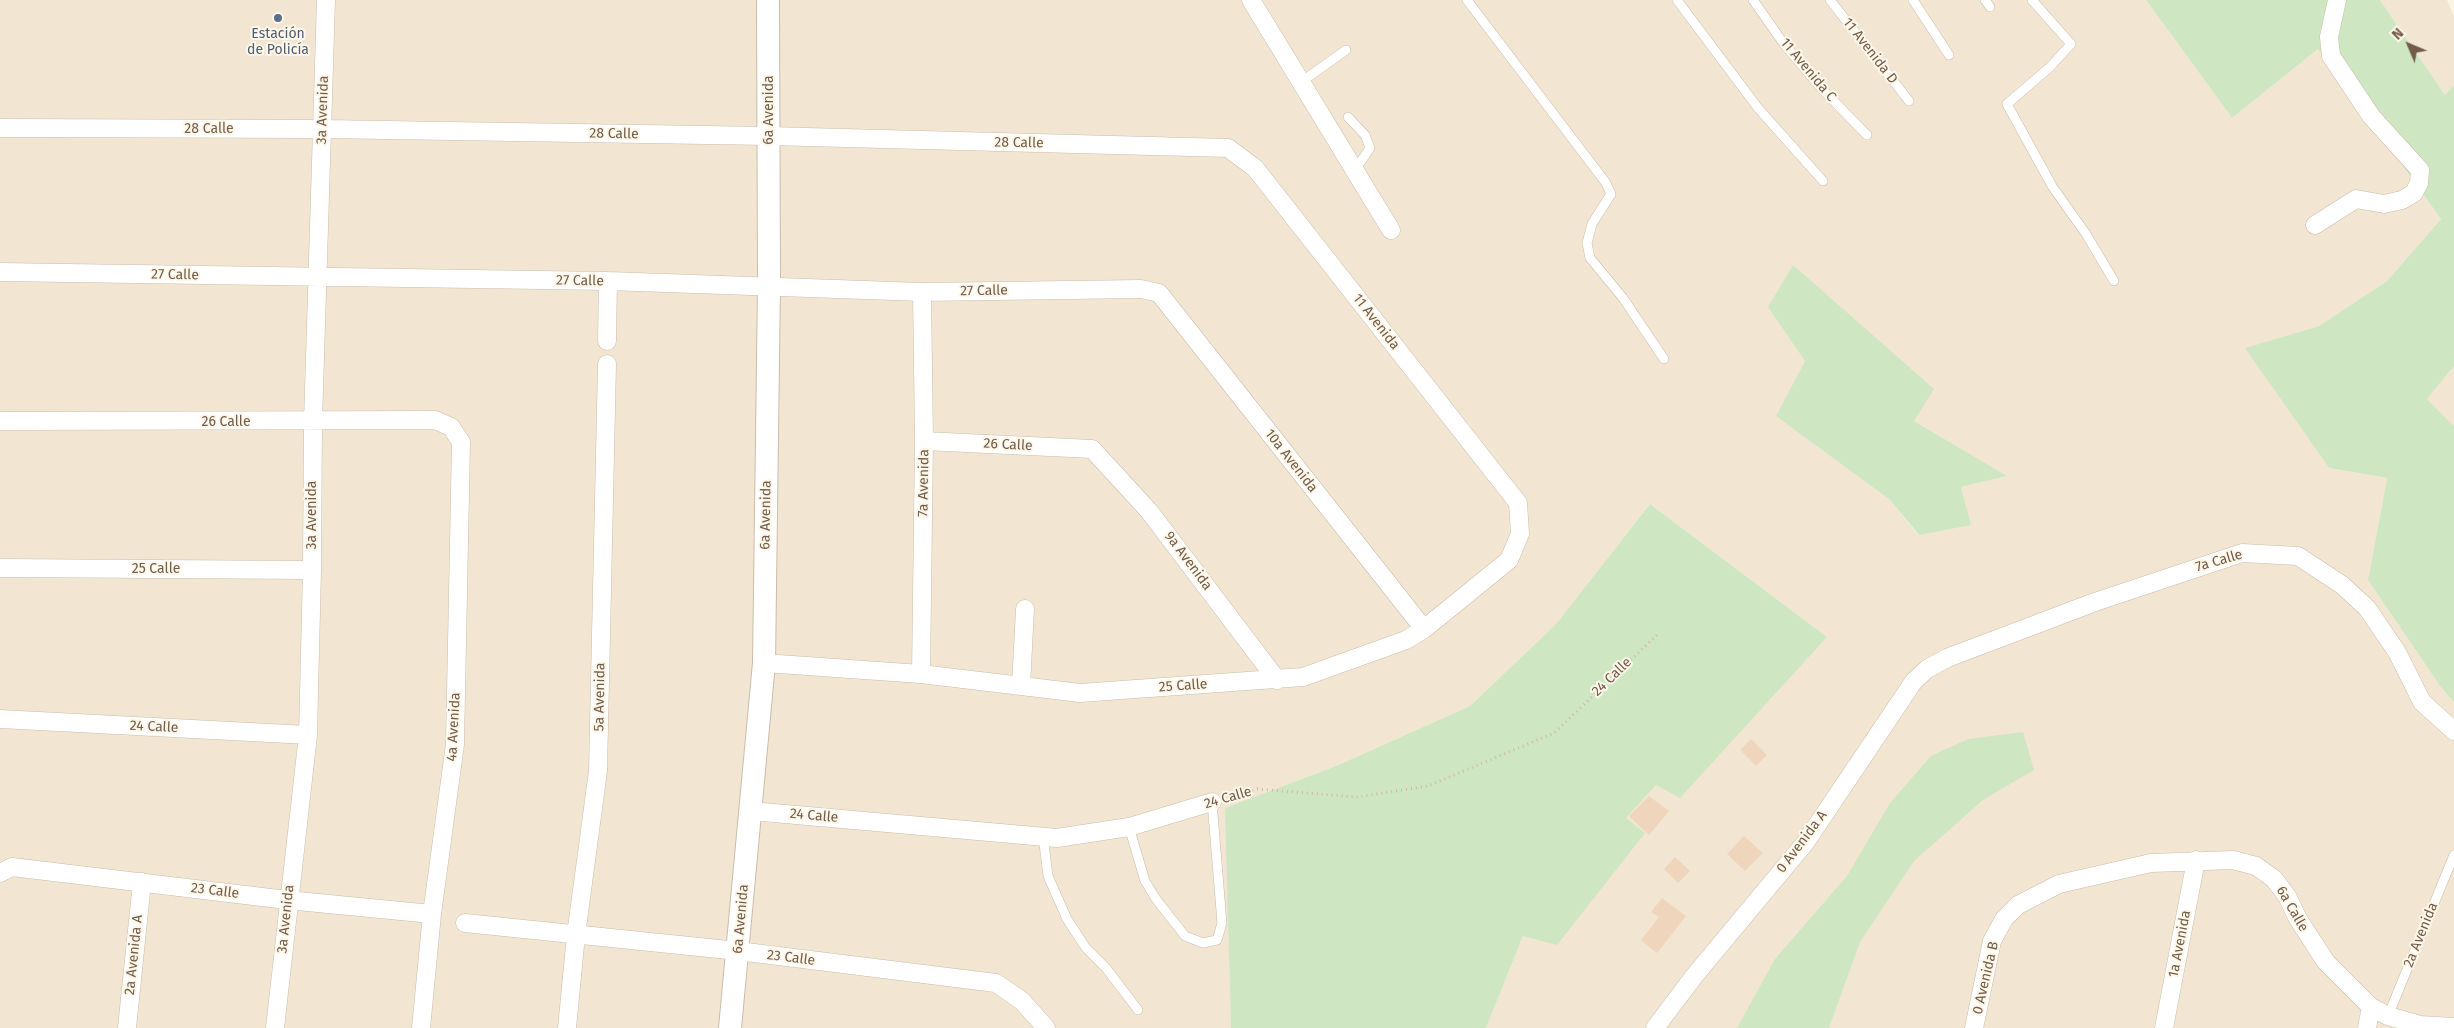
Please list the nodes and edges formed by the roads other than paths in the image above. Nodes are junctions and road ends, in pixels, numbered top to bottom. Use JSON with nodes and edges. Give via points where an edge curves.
{"nodes":[{"id":1,"x":326,"y":0,"type":"edge"},
{"id":2,"x":768,"y":0,"type":"edge"},
{"id":3,"x":1251,"y":0,"type":"edge"},
{"id":4,"x":1467,"y":0,"type":"edge"},
{"id":5,"x":1677,"y":0,"type":"edge"},
{"id":6,"x":1753,"y":0,"type":"edge"},
{"id":7,"x":1830,"y":0,"type":"edge"},
{"id":8,"x":1913,"y":0,"type":"edge"},
{"id":9,"x":2032,"y":0,"type":"edge"},
{"id":10,"x":2337,"y":0,"type":"edge"},
{"id":11,"x":1346,"y":50,"type":"dead end"},
{"id":12,"x":1949,"y":55,"type":"dead end"},
{"id":13,"x":1301,"y":82,"type":"junction"},
{"id":14,"x":1909,"y":101,"type":"dead end"},
{"id":15,"x":1348,"y":117,"type":"dead end"},
{"id":16,"x":0,"y":128,"type":"edge"},
{"id":17,"x":323,"y":129,"type":"junction"},
{"id":18,"x":1867,"y":135,"type":"dead end"},
{"id":19,"x":769,"y":136,"type":"junction"},
{"id":20,"x":1228,"y":148,"type":"joint"},
{"id":21,"x":1355,"y":170,"type":"junction"},
{"id":22,"x":1823,"y":181,"type":"dead end"},
{"id":23,"x":2315,"y":225,"type":"dead end"},
{"id":24,"x":1392,"y":230,"type":"dead end"},
{"id":25,"x":0,"y":272,"type":"edge"},
{"id":26,"x":318,"y":277,"type":"junction"},
{"id":27,"x":608,"y":281,"type":"junction"},
{"id":28,"x":2114,"y":281,"type":"dead end"},
{"id":29,"x":769,"y":285,"type":"junction"},
{"id":30,"x":922,"y":292,"type":"junction"},
{"id":31,"x":1159,"y":293,"type":"joint"},
{"id":32,"x":606,"y":341,"type":"dead end"},
{"id":33,"x":1664,"y":359,"type":"dead end"},
{"id":34,"x":607,"y":364,"type":"dead end"},
{"id":35,"x":0,"y":421,"type":"edge"},
{"id":36,"x":313,"y":422,"type":"junction"},
{"id":37,"x":451,"y":427,"type":"joint"},
{"id":38,"x":924,"y":441,"type":"junction"},
{"id":39,"x":1092,"y":448,"type":"joint"},
{"id":40,"x":1518,"y":503,"type":"joint"},
{"id":41,"x":0,"y":568,"type":"edge"},
{"id":42,"x":312,"y":570,"type":"junction"},
{"id":43,"x":1025,"y":609,"type":"dead end"},
{"id":44,"x":1424,"y":629,"type":"junction"},
{"id":45,"x":1947,"y":658,"type":"joint"},
{"id":46,"x":764,"y":663,"type":"junction"},
{"id":47,"x":921,"y":674,"type":"junction"},
{"id":48,"x":1277,"y":680,"type":"junction"},
{"id":49,"x":1020,"y":686,"type":"junction"},
{"id":50,"x":0,"y":719,"type":"edge"},
{"id":51,"x":2454,"y":731,"type":"edge"},
{"id":52,"x":308,"y":735,"type":"junction"},
{"id":53,"x":1212,"y":802,"type":"joint"},
{"id":54,"x":751,"y":811,"type":"junction"},
{"id":55,"x":1129,"y":827,"type":"junction"},
{"id":56,"x":1043,"y":836,"type":"junction"},
{"id":57,"x":2454,"y":855,"type":"edge"},
{"id":58,"x":2196,"y":860,"type":"junction"},
{"id":59,"x":0,"y":873,"type":"edge"},
{"id":60,"x":142,"y":882,"type":"junction"},
{"id":61,"x":287,"y":900,"type":"junction"},
{"id":62,"x":2018,"y":905,"type":"joint"},
{"id":63,"x":432,"y":914,"type":"junction"},
{"id":64,"x":466,"y":923,"type":"dead end"},
{"id":65,"x":576,"y":934,"type":"junction"},
{"id":66,"x":738,"y":951,"type":"junction"},
{"id":67,"x":2370,"y":1007,"type":"junction"},
{"id":68,"x":1138,"y":1010,"type":"dead end"},
{"id":69,"x":2388,"y":1016,"type":"junction"},
{"id":70,"x":2454,"y":1027,"type":"edge"},
{"id":71,"x":127,"y":1028,"type":"edge"},
{"id":72,"x":275,"y":1028,"type":"edge"},
{"id":73,"x":421,"y":1028,"type":"edge"},
{"id":74,"x":567,"y":1028,"type":"edge"},
{"id":75,"x":730,"y":1028,"type":"edge"},
{"id":76,"x":1046,"y":1028,"type":"edge"},
{"id":77,"x":1655,"y":1028,"type":"edge"},
{"id":78,"x":1974,"y":1028,"type":"edge"},
{"id":79,"x":2164,"y":1028,"type":"edge"},
{"id":80,"x":2366,"y":1028,"type":"edge"}],
"edges":[{"from":1,"to":17,"type":"street","name":"3a Avenida"},
{"from":2,"to":19,"type":"street","name":"6a Avenida"},
{"from":3,"to":13,"type":"street"},
{"from":4,"to":33,"type":"lane","via":[[1606,183],[1611,194],[1592,224],[1587,243],[1590,258],[1623,298]]},
{"from":5,"to":22,"type":"lane","via":[[1758,108]]},
{"from":6,"to":18,"type":"lane","name":"11 Avenida C","via":[[1822,89]]},
{"from":7,"to":14,"type":"lane","name":"11 Avenida D"},
{"from":8,"to":12,"type":"lane"},
{"from":9,"to":28,"type":"lane","via":[[2070,44],[2050,67],[2007,104],[2052,186]]},
{"from":10,"to":23,"type":"street","via":[[2329,37],[2330,56],[2371,116],[2420,170],[2420,183],[2414,193],[2402,200],[2384,204],[2356,199]]},
{"from":11,"to":13,"type":"lane"},
{"from":13,"to":21,"type":"street"},
{"from":15,"to":21,"type":"lane","via":[[1365,135],[1370,148]]},
{"from":16,"to":17,"type":"street","name":"28 Calle"},
{"from":17,"to":19,"type":"street","name":"28 Calle"},
{"from":17,"to":26,"type":"street","name":"3a Avenida"},
{"from":19,"to":20,"type":"street","name":"28 Calle"},
{"from":19,"to":29,"type":"street","name":"6a Avenida"},
{"from":20,"to":40,"type":"street","name":"11 Avenida","via":[[1255,168]]},
{"from":21,"to":24,"type":"street"},
{"from":25,"to":26,"type":"street","name":"27 Calle"},
{"from":26,"to":27,"type":"street","name":"27 Calle"},
{"from":26,"to":36,"type":"street","name":"3a Avenida"},
{"from":27,"to":29,"type":"street","name":"27 Calle"},
{"from":27,"to":32,"type":"street"},
{"from":29,"to":30,"type":"street","name":"27 Calle"},
{"from":29,"to":46,"type":"street","name":"6a Avenida"},
{"from":30,"to":31,"type":"street","name":"27 Calle","via":[[1141,289]]},
{"from":30,"to":38,"type":"street","name":"7a Avenida"},
{"from":31,"to":44,"type":"street","name":"10a Avenida"},
{"from":34,"to":65,"type":"street","name":"5a Avenida","via":[[598,771]]},
{"from":35,"to":36,"type":"street","name":"26 Calle"},
{"from":36,"to":37,"type":"street","name":"26 Calle","via":[[436,420]]},
{"from":36,"to":42,"type":"street","name":"3a Avenida"},
{"from":37,"to":63,"type":"street","name":"4a Avenida","via":[[461,442],[455,744]]},
{"from":38,"to":39,"type":"street","name":"26 Calle"},
{"from":38,"to":47,"type":"street","name":"7a Avenida"},
{"from":39,"to":48,"type":"street","name":"9a Avenida","via":[[1149,511]]},
{"from":40,"to":44,"type":"street","name":"25 Calle","via":[[1520,534],[1509,560]]},
{"from":41,"to":42,"type":"street","name":"25 Calle"},
{"from":42,"to":52,"type":"street","name":"3a Avenida"},
{"from":43,"to":49,"type":"street"},
{"from":44,"to":48,"type":"street","name":"25 Calle","via":[[1406,640],[1303,677]]},
{"from":45,"to":51,"type":"street","name":"7a Calle","via":[[2095,602],[2242,553],[2298,556],[2342,585],[2367,608],[2397,652],[2422,702]]},
{"from":45,"to":77,"type":"street","name":"0 Avenida A","via":[[1914,681],[1805,843]]},
{"from":46,"to":47,"type":"street","name":"25 Calle"},
{"from":46,"to":54,"type":"street","name":"6a Avenida"},
{"from":47,"to":49,"type":"street","name":"25 Calle"},
{"from":48,"to":49,"type":"street","name":"25 Calle","via":[[1080,693]]},
{"from":50,"to":52,"type":"street","name":"24 Calle"},
{"from":52,"to":61,"type":"street","name":"3a Avenida"},
{"from":53,"to":55,"type":"street","name":"24 Calle"},
{"from":53,"to":55,"type":"lane","via":[[1222,923],[1217,940],[1203,943],[1185,936],[1162,907],[1145,881]]},
{"from":54,"to":56,"type":"street","name":"24 Calle"},
{"from":54,"to":66,"type":"street","name":"6a Avenida"},
{"from":55,"to":56,"type":"street","name":"24 Calle","via":[[1057,838]]},
{"from":56,"to":68,"type":"lane","via":[[1048,876],[1067,919],[1086,948]]},
{"from":57,"to":69,"type":"lane","name":"2a Avenida"},
{"from":58,"to":62,"type":"street","name":"6a Calle","via":[[2151,863],[2059,884]]},
{"from":58,"to":67,"type":"street","name":"6a Calle","via":[[2245,862],[2266,872],[2281,887],[2326,962]]},
{"from":58,"to":79,"type":"street","name":"1a Avenida"},
{"from":59,"to":60,"type":"street","name":"23 Calle","via":[[12,867]]},
{"from":60,"to":61,"type":"street","name":"23 Calle"},
{"from":60,"to":71,"type":"street","name":"2a Avenida A"},
{"from":61,"to":63,"type":"street","name":"23 Calle"},
{"from":61,"to":72,"type":"street","name":"3a Avenida"},
{"from":62,"to":78,"type":"street","name":"0 Avenida B","via":[[2004,919],[1992,941]]},
{"from":63,"to":73,"type":"street","name":"4a Avenida"},
{"from":64,"to":65,"type":"street","name":"23 Calle"},
{"from":65,"to":66,"type":"street","name":"23 Calle"},
{"from":65,"to":74,"type":"street","name":"5a Avenida"},
{"from":66,"to":75,"type":"street","name":"6a Avenida"},
{"from":66,"to":76,"type":"street","name":"23 Calle","via":[[996,983],[1022,1000]]},
{"from":67,"to":69,"type":"street","name":"6a Calle"},
{"from":67,"to":80,"type":"street"},
{"from":69,"to":70,"type":"street","name":"6a Calle","via":[[2420,1025]]}]}
